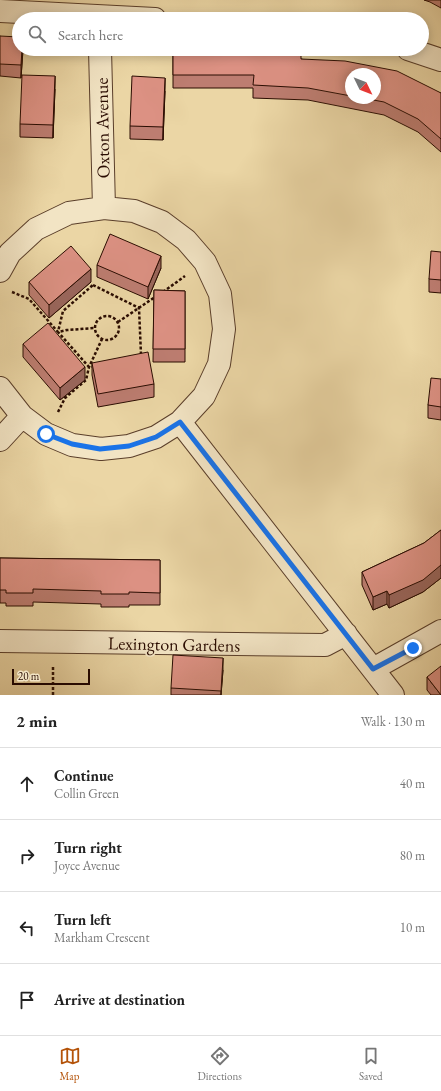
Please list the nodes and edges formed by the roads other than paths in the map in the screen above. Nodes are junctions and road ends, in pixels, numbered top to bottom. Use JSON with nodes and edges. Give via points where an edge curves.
{"nodes":[{"id":1,"x":0,"y":11,"type":"edge"},
{"id":2,"x":99,"y":12,"type":"edge"},
{"id":3,"x":100,"y":56,"type":"edge"},
{"id":4,"x":429,"y":56,"type":"edge"},
{"id":5,"x":441,"y":60,"type":"edge"},
{"id":6,"x":104,"y":208,"type":"junction"},
{"id":7,"x":4,"y":280,"type":"edge"},
{"id":8,"x":0,"y":388,"type":"edge"},
{"id":9,"x":22,"y":416,"type":"junction"},
{"id":10,"x":180,"y":422,"type":"junction"},
{"id":11,"x":0,"y":440,"type":"edge"},
{"id":12,"x":441,"y":631,"type":"edge"},
{"id":13,"x":346,"y":634,"type":"junction"},
{"id":14,"x":0,"y":641,"type":"edge"},
{"id":15,"x":373,"y":669,"type":"junction"},
{"id":16,"x":393,"y":695,"type":"edge"}],
"edges":[{"from":1,"to":2,"type":"street"},
{"from":3,"to":6,"type":"street","name":"Oxton Avenue"},
{"from":4,"to":5,"type":"street"},
{"from":6,"to":7,"type":"street","via":[[69,213],[36,228],[10,253]]},
{"from":6,"to":10,"type":"street","via":[[134,211],[162,222],[186,240],[205,262],[220,294],[224,329],[219,364],[204,396]]},
{"from":8,"to":9,"type":"street"},
{"from":9,"to":10,"type":"street","via":[[46,434],[72,444],[100,449],[129,446],[156,437]]},
{"from":9,"to":11,"type":"street"},
{"from":10,"to":13,"type":"street"},
{"from":12,"to":15,"type":"street"},
{"from":13,"to":14,"type":"street","name":"Lexington Gardens","via":[[325,645]]},
{"from":13,"to":15,"type":"street"},
{"from":15,"to":16,"type":"street"}]}
